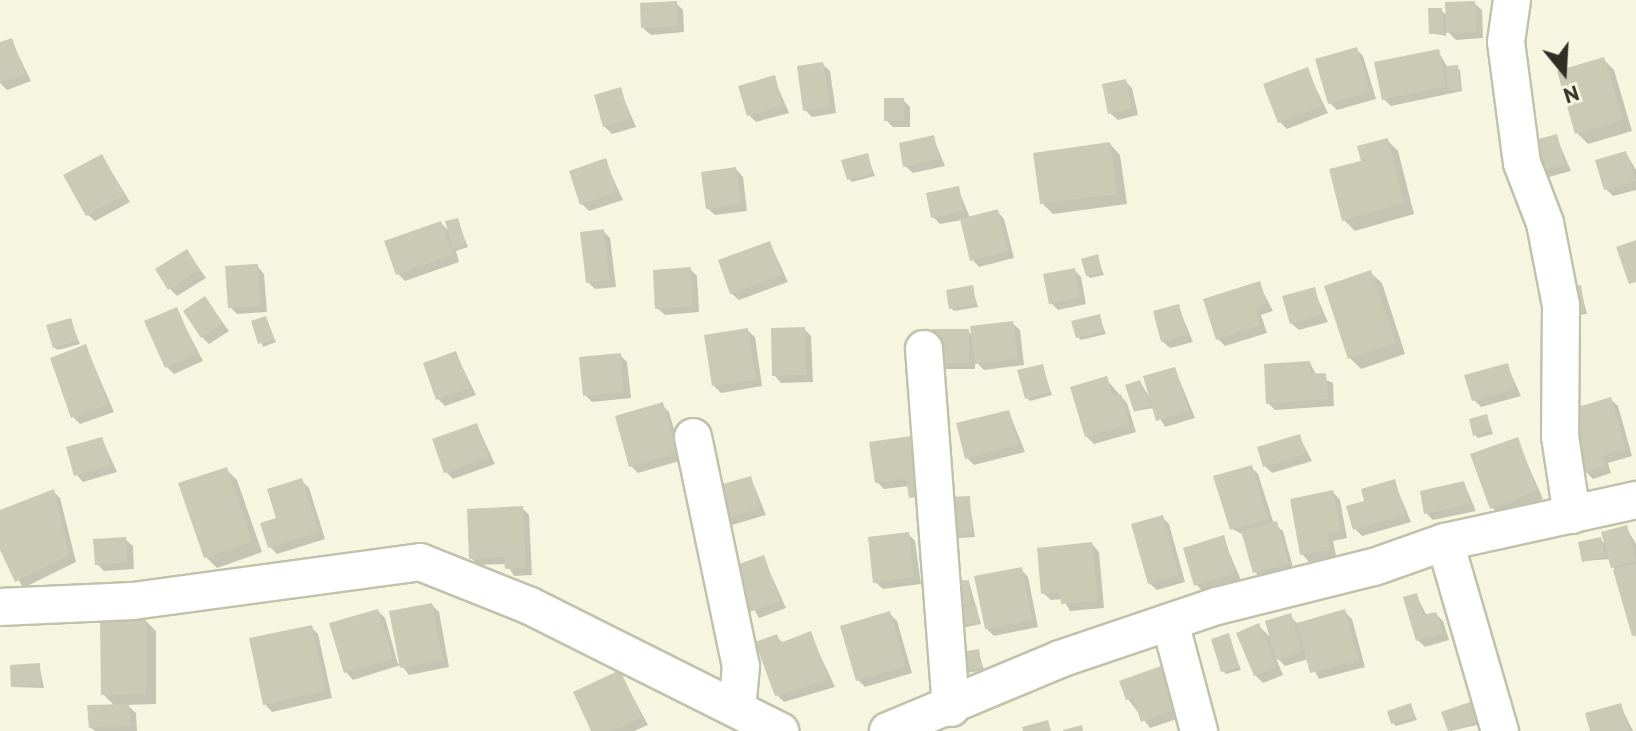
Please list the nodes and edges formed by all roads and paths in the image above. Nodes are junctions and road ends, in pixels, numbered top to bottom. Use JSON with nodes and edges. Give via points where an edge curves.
{"nodes":[{"id":1,"x":1512,"y":0,"type":"edge"},
{"id":2,"x":924,"y":349,"type":"dead end"},
{"id":3,"x":693,"y":437,"type":"dead end"},
{"id":4,"x":1636,"y":500,"type":"edge"},
{"id":5,"x":1572,"y":515,"type":"junction"},
{"id":6,"x":1445,"y":542,"type":"junction"},
{"id":7,"x":0,"y":607,"type":"edge"},
{"id":8,"x":1170,"y":622,"type":"junction"},
{"id":9,"x":951,"y":708,"type":"junction"},
{"id":10,"x":737,"y":709,"type":"junction"},
{"id":11,"x":780,"y":731,"type":"edge"},
{"id":12,"x":888,"y":731,"type":"edge"},
{"id":13,"x":1199,"y":731,"type":"edge"},
{"id":14,"x":1500,"y":731,"type":"edge"}],
"edges":[{"from":1,"to":5,"type":"street","via":[[1506,42],[1522,163],[1545,223],[1561,305],[1560,436]]},
{"from":2,"to":9,"type":"street"},
{"from":3,"to":10,"type":"street","via":[[741,666]]},
{"from":4,"to":5,"type":"street"},
{"from":5,"to":6,"type":"street"},
{"from":6,"to":8,"type":"street","via":[[1374,567]]},
{"from":6,"to":14,"type":"street"},
{"from":7,"to":10,"type":"street","via":[[133,601],[420,562],[530,606]]},
{"from":8,"to":9,"type":"street","via":[[1060,659]]},
{"from":8,"to":13,"type":"street"},
{"from":9,"to":12,"type":"street"},
{"from":10,"to":11,"type":"street"}]}
